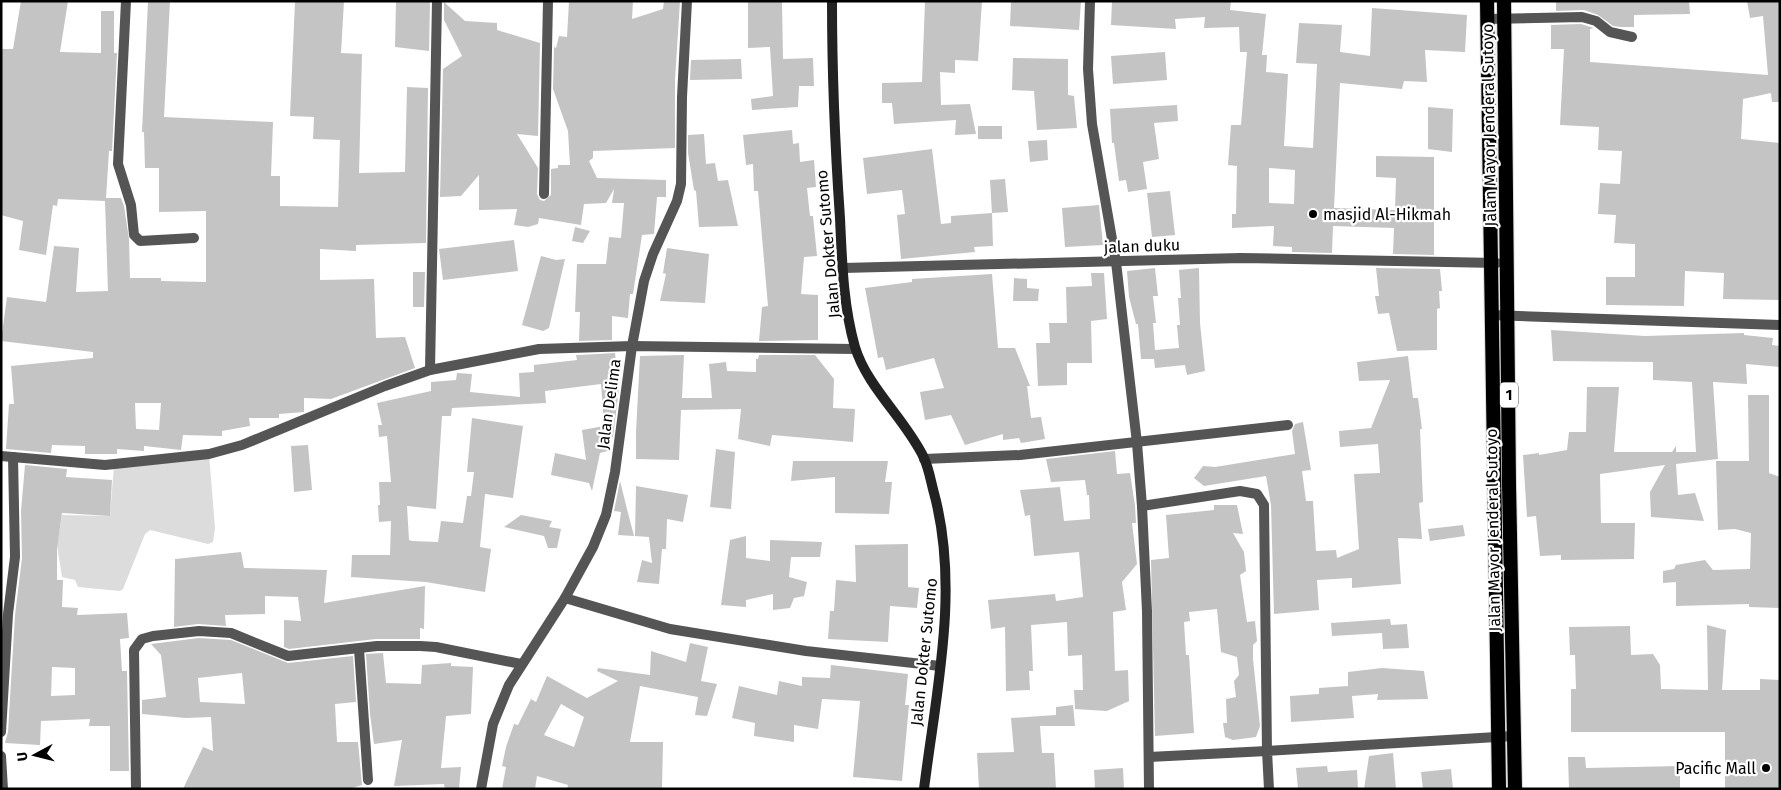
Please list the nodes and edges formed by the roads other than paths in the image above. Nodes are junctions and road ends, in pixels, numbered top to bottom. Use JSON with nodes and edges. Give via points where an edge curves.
{"nodes":[{"id":1,"x":126,"y":1,"type":"edge"},
{"id":2,"x":437,"y":1,"type":"edge"},
{"id":3,"x":548,"y":1,"type":"edge"},
{"id":4,"x":687,"y":1,"type":"edge"},
{"id":5,"x":832,"y":1,"type":"edge"},
{"id":6,"x":1090,"y":1,"type":"edge"},
{"id":7,"x":1487,"y":1,"type":"edge"},
{"id":8,"x":1504,"y":1,"type":"edge"},
{"id":9,"x":1505,"y":19,"type":"junction"},
{"id":10,"x":1487,"y":20,"type":"junction"},
{"id":11,"x":1632,"y":36,"type":"dead end"},
{"id":12,"x":544,"y":194,"type":"dead end"},
{"id":13,"x":194,"y":238,"type":"dead end"},
{"id":14,"x":1116,"y":262,"type":"junction"},
{"id":15,"x":1491,"y":263,"type":"junction"},
{"id":16,"x":1508,"y":264,"type":"junction"},
{"id":17,"x":843,"y":268,"type":"junction"},
{"id":18,"x":1492,"y":315,"type":"junction"},
{"id":19,"x":1509,"y":315,"type":"junction"},
{"id":20,"x":1780,"y":324,"type":"edge"},
{"id":21,"x":632,"y":346,"type":"junction"},
{"id":22,"x":856,"y":349,"type":"junction"},
{"id":23,"x":430,"y":370,"type":"junction"},
{"id":24,"x":1288,"y":425,"type":"dead end"},
{"id":25,"x":1137,"y":443,"type":"junction"},
{"id":26,"x":1,"y":456,"type":"edge"},
{"id":27,"x":13,"y":457,"type":"junction"},
{"id":28,"x":924,"y":459,"type":"junction"},
{"id":29,"x":1142,"y":506,"type":"junction"},
{"id":30,"x":564,"y":598,"type":"junction"},
{"id":31,"x":359,"y":649,"type":"junction"},
{"id":32,"x":521,"y":664,"type":"junction"},
{"id":33,"x":940,"y":666,"type":"junction"},
{"id":34,"x":1,"y":732,"type":"edge"},
{"id":35,"x":1513,"y":736,"type":"junction"},
{"id":36,"x":1497,"y":737,"type":"junction"},
{"id":37,"x":1268,"y":751,"type":"junction"},
{"id":38,"x":1,"y":756,"type":"edge"},
{"id":39,"x":1149,"y":757,"type":"junction"},
{"id":40,"x":368,"y":780,"type":"dead end"},
{"id":41,"x":3,"y":789,"type":"edge"},
{"id":42,"x":136,"y":789,"type":"edge"},
{"id":43,"x":481,"y":789,"type":"edge"},
{"id":44,"x":924,"y":789,"type":"edge"},
{"id":45,"x":1149,"y":789,"type":"edge"},
{"id":46,"x":1269,"y":789,"type":"edge"},
{"id":47,"x":1499,"y":789,"type":"edge"},
{"id":48,"x":1516,"y":789,"type":"edge"}],
"edges":[{"from":1,"to":13,"type":"street","via":[[118,164],[131,204],[134,235],[140,241]]},
{"from":2,"to":23,"type":"street"},
{"from":3,"to":12,"type":"street"},
{"from":4,"to":21,"type":"street","name":"Jalan Delima","via":[[681,184],[644,281]]},
{"from":5,"to":17,"type":"main road","name":"Jalan Dokter Sutomo"},
{"from":6,"to":14,"type":"street","via":[[1089,98]]},
{"from":7,"to":10,"type":"highway","number":"1"},
{"from":8,"to":9,"type":"highway","name":"Jalan Mayor Jenderal Sutoyo","number":"1"},
{"from":9,"to":10,"type":"street"},
{"from":9,"to":11,"type":"street","via":[[1587,18],[1610,32]]},
{"from":9,"to":16,"type":"highway","name":"Jalan Mayor Jenderal Sutoyo","number":"1"},
{"from":10,"to":15,"type":"highway","number":"1"},
{"from":14,"to":15,"type":"street","name":"jalan duku","via":[[1240,258]]},
{"from":14,"to":17,"type":"street","name":"jalan duku"},
{"from":14,"to":25,"type":"street"},
{"from":15,"to":16,"type":"street","name":"jalan duku"},
{"from":15,"to":18,"type":"highway","number":"1"},
{"from":16,"to":19,"type":"highway","name":"Jalan Mayor Jenderal Sutoyo","number":"1"},
{"from":17,"to":22,"type":"main road","name":"Jalan Dokter Sutomo"},
{"from":18,"to":19,"type":"street"},
{"from":18,"to":36,"type":"highway","number":"1"},
{"from":19,"to":20,"type":"street"},
{"from":19,"to":35,"type":"highway","name":"Jalan Mayor Jenderal Sutoyo","number":"1"},
{"from":21,"to":22,"type":"street"},
{"from":21,"to":23,"type":"street","via":[[538,349]]},
{"from":21,"to":30,"type":"street","name":"Jalan Delima","via":[[606,515],[593,547]]},
{"from":22,"to":28,"type":"main road","name":"Jalan Dokter Sutomo"},
{"from":23,"to":27,"type":"street","via":[[242,445],[209,454],[105,465]]},
{"from":24,"to":25,"type":"street"},
{"from":25,"to":28,"type":"street","via":[[1020,456]]},
{"from":25,"to":29,"type":"street"},
{"from":26,"to":27,"type":"street"},
{"from":27,"to":34,"type":"street","via":[[16,557],[8,614]]},
{"from":28,"to":33,"type":"main road","name":"Jalan Dokter Sutomo","via":[[945,544],[947,585]]},
{"from":29,"to":37,"type":"street","via":[[1240,491],[1257,494],[1262,499]]},
{"from":29,"to":39,"type":"street"},
{"from":30,"to":32,"type":"street","name":"Jalan Delima"},
{"from":30,"to":33,"type":"street","via":[[670,629],[806,651]]},
{"from":31,"to":32,"type":"street","via":[[377,646],[436,647]]},
{"from":31,"to":40,"type":"street"},
{"from":31,"to":42,"type":"street","via":[[288,656],[232,633],[199,631],[142,639],[134,650]]},
{"from":32,"to":43,"type":"street","name":"Jalan Delima","via":[[493,724]]},
{"from":33,"to":44,"type":"main road","name":"Jalan Dokter Sutomo"},
{"from":35,"to":36,"type":"street"},
{"from":35,"to":48,"type":"highway","name":"Jalan Mayor Jenderal Sutoyo","number":"1"},
{"from":36,"to":37,"type":"street"},
{"from":36,"to":47,"type":"highway","number":"1"},
{"from":37,"to":39,"type":"street"},
{"from":37,"to":46,"type":"street"},
{"from":38,"to":41,"type":"street"},
{"from":39,"to":45,"type":"street"}]}
